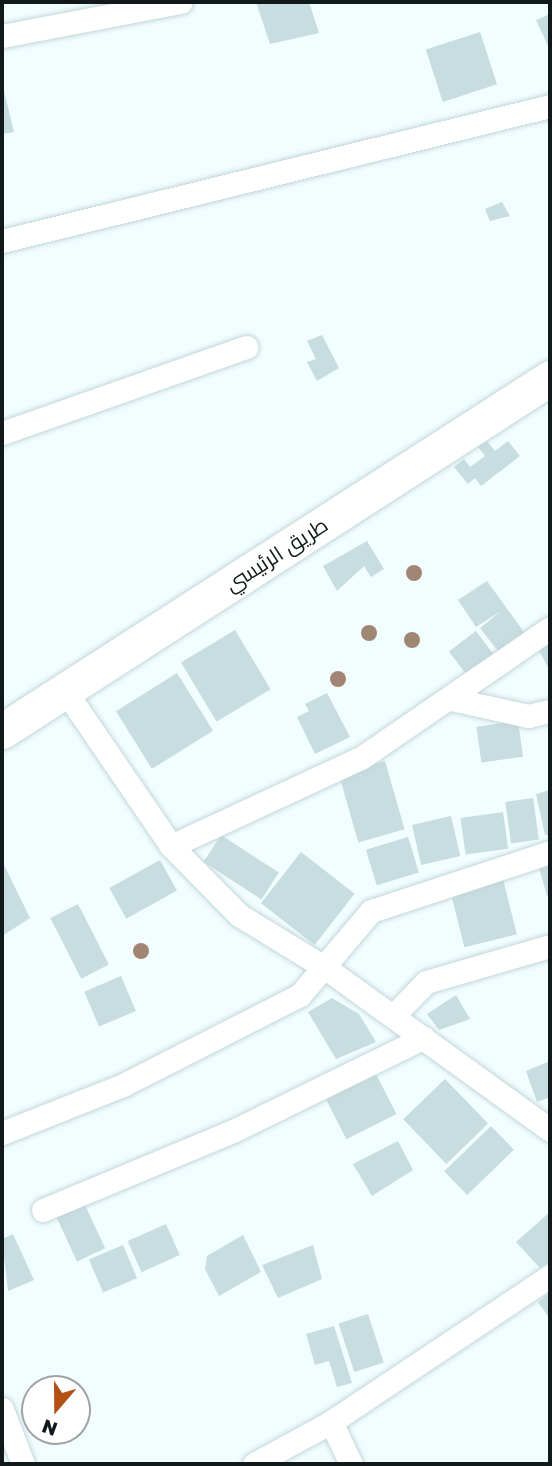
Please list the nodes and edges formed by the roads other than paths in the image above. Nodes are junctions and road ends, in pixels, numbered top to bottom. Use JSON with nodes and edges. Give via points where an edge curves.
{"nodes":[{"id":1,"x":181,"y":2,"type":"edge"},
{"id":2,"x":2,"y":36,"type":"edge"},
{"id":3,"x":550,"y":106,"type":"edge"},
{"id":4,"x":2,"y":241,"type":"edge"},
{"id":5,"x":246,"y":347,"type":"dead end"},
{"id":6,"x":550,"y":378,"type":"edge"},
{"id":7,"x":2,"y":433,"type":"edge"},
{"id":8,"x":550,"y":628,"type":"edge"},
{"id":9,"x":64,"y":690,"type":"junction"},
{"id":10,"x":451,"y":699,"type":"junction"},
{"id":11,"x":550,"y":711,"type":"edge"},
{"id":12,"x":2,"y":730,"type":"edge"},
{"id":13,"x":170,"y":846,"type":"junction"},
{"id":14,"x":550,"y":852,"type":"edge"},
{"id":15,"x":550,"y":946,"type":"edge"},
{"id":16,"x":327,"y":969,"type":"junction"},
{"id":17,"x":393,"y":1016,"type":"junction"},
{"id":18,"x":423,"y":1038,"type":"junction"},
{"id":19,"x":544,"y":1120,"type":"edge"},
{"id":20,"x":2,"y":1133,"type":"edge"},
{"id":21,"x":43,"y":1210,"type":"dead end"},
{"id":22,"x":550,"y":1276,"type":"edge"},
{"id":23,"x":2,"y":1409,"type":"edge"},
{"id":24,"x":331,"y":1422,"type":"junction"},
{"id":25,"x":23,"y":1464,"type":"edge"},
{"id":26,"x":254,"y":1464,"type":"edge"},
{"id":27,"x":351,"y":1464,"type":"edge"}],
"edges":[{"from":1,"to":2,"type":"street"},
{"from":3,"to":4,"type":"street"},
{"from":5,"to":7,"type":"street"},
{"from":6,"to":9,"type":"main road","name":"طريق الرئيسي"},
{"from":8,"to":10,"type":"street"},
{"from":9,"to":12,"type":"main road","name":"طريق الرئيسي"},
{"from":9,"to":13,"type":"street"},
{"from":10,"to":11,"type":"street","via":[[528,716]]},
{"from":10,"to":13,"type":"street","via":[[360,758]]},
{"from":13,"to":16,"type":"street","via":[[239,915]]},
{"from":14,"to":16,"type":"street","via":[[370,911],[332,950]]},
{"from":15,"to":17,"type":"street","via":[[426,982]]},
{"from":16,"to":17,"type":"street"},
{"from":16,"to":20,"type":"street","via":[[300,995],[233,1030],[123,1084]]},
{"from":17,"to":18,"type":"street"},
{"from":18,"to":19,"type":"street"},
{"from":18,"to":21,"type":"street","via":[[233,1132]]},
{"from":22,"to":24,"type":"street"},
{"from":23,"to":25,"type":"street"},
{"from":24,"to":26,"type":"street"},
{"from":24,"to":27,"type":"street"}]}
